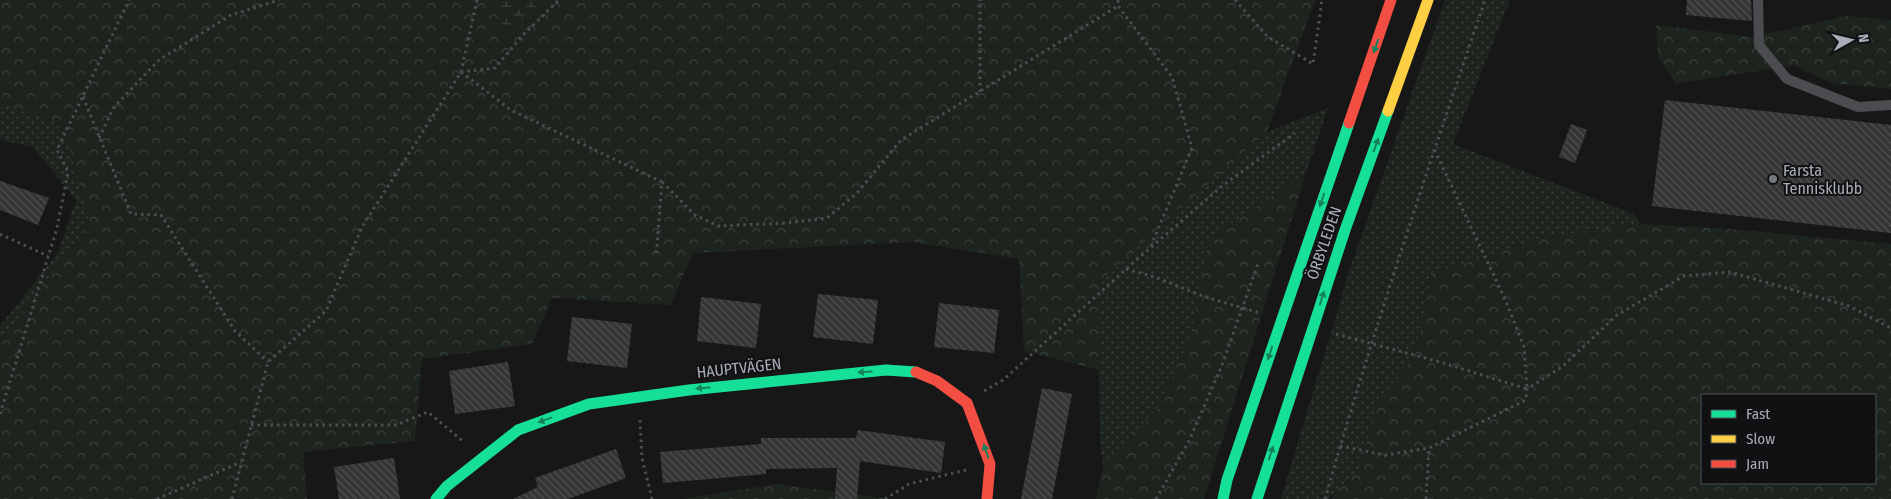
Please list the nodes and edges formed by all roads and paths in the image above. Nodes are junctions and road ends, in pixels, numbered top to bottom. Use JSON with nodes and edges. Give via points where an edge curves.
{"nodes":[{"id":1,"x":129,"y":0,"type":"edge"},
{"id":2,"x":279,"y":0,"type":"edge"},
{"id":3,"x":477,"y":0,"type":"edge"},
{"id":4,"x":559,"y":0,"type":"edge"},
{"id":5,"x":980,"y":0,"type":"edge"},
{"id":6,"x":1118,"y":0,"type":"edge"},
{"id":7,"x":1235,"y":0,"type":"edge"},
{"id":8,"x":1322,"y":0,"type":"edge"},
{"id":9,"x":1392,"y":0,"type":"edge"},
{"id":10,"x":1428,"y":0,"type":"edge"},
{"id":11,"x":1485,"y":0,"type":"edge"},
{"id":12,"x":1758,"y":0,"type":"edge"},
{"id":13,"x":1118,"y":6,"type":"junction"},
{"id":14,"x":461,"y":72,"type":"junction"},
{"id":15,"x":980,"y":92,"type":"junction"},
{"id":16,"x":83,"y":97,"type":"junction"},
{"id":17,"x":1891,"y":105,"type":"edge"},
{"id":18,"x":1295,"y":133,"type":"dead end"},
{"id":19,"x":99,"y":138,"type":"junction"},
{"id":20,"x":1434,"y":150,"type":"junction"},
{"id":21,"x":662,"y":182,"type":"junction"},
{"id":22,"x":0,"y":234,"type":"edge"},
{"id":23,"x":1151,"y":247,"type":"junction"},
{"id":24,"x":48,"y":256,"type":"junction"},
{"id":25,"x":656,"y":257,"type":"dead end"},
{"id":26,"x":1258,"y":264,"type":"dead end"},
{"id":27,"x":1126,"y":269,"type":"junction"},
{"id":28,"x":1205,"y":297,"type":"dead end"},
{"id":29,"x":1891,"y":328,"type":"edge"},
{"id":30,"x":268,"y":362,"type":"junction"},
{"id":31,"x":1440,"y":362,"type":"dead end"},
{"id":32,"x":1527,"y":389,"type":"junction"},
{"id":33,"x":639,"y":397,"type":"junction"},
{"id":34,"x":967,"y":403,"type":"junction"},
{"id":35,"x":0,"y":414,"type":"edge"},
{"id":36,"x":251,"y":425,"type":"junction"},
{"id":37,"x":1340,"y":446,"type":"junction"},
{"id":38,"x":1429,"y":448,"type":"junction"},
{"id":39,"x":483,"y":457,"type":"junction"},
{"id":40,"x":242,"y":462,"type":"junction"},
{"id":41,"x":990,"y":464,"type":"junction"},
{"id":42,"x":157,"y":499,"type":"edge"},
{"id":43,"x":232,"y":499,"type":"edge"},
{"id":44,"x":436,"y":499,"type":"edge"},
{"id":45,"x":652,"y":499,"type":"edge"},
{"id":46,"x":885,"y":499,"type":"edge"},
{"id":47,"x":987,"y":499,"type":"edge"},
{"id":48,"x":1156,"y":499,"type":"edge"},
{"id":49,"x":1223,"y":499,"type":"edge"},
{"id":50,"x":1257,"y":499,"type":"edge"},
{"id":51,"x":1325,"y":499,"type":"edge"},
{"id":52,"x":1426,"y":499,"type":"edge"}],
"edges":[{"from":1,"to":16,"type":"path"},
{"from":2,"to":19,"type":"path","via":[[231,15],[159,60],[114,107]]},
{"from":3,"to":14,"type":"path"},
{"from":4,"to":14,"type":"path","via":[[494,68]]},
{"from":5,"to":15,"type":"path"},
{"from":6,"to":13,"type":"path"},
{"from":7,"to":8,"type":"path","via":[[1268,36],[1313,64]]},
{"from":9,"to":49,"type":"main road","name":"ÖRBYLEDEN","one_way":true},
{"from":50,"to":10,"type":"main road","name":"ÖRBYLEDEN","one_way":true,"via":[[1345,230]]},
{"from":11,"to":20,"type":"path"},
{"from":12,"to":17,"type":"lane","via":[[1759,44],[1787,79],[1858,107]]},
{"from":13,"to":15,"type":"path"},
{"from":13,"to":23,"type":"path","via":[[1172,77],[1192,148]]},
{"from":14,"to":21,"type":"path","via":[[511,110]]},
{"from":14,"to":30,"type":"path","via":[[362,226],[326,311]]},
{"from":15,"to":21,"type":"path","via":[[900,140],[858,192],[827,218],[718,226],[694,215]]},
{"from":16,"to":19,"type":"path"},
{"from":16,"to":24,"type":"path","via":[[57,150],[68,172]]},
{"from":18,"to":23,"type":"path","via":[[1222,186]]},
{"from":19,"to":30,"type":"path","via":[[131,214],[161,215],[235,331]]},
{"from":20,"to":32,"type":"path","via":[[1524,347]]},
{"from":20,"to":37,"type":"path"},
{"from":21,"to":25,"type":"path"},
{"from":22,"to":24,"type":"path"},
{"from":23,"to":27,"type":"path"},
{"from":24,"to":35,"type":"path"},
{"from":26,"to":48,"type":"path","via":[[1222,365],[1190,441]]},
{"from":27,"to":28,"type":"path"},
{"from":27,"to":34,"type":"path","via":[[1002,380]]},
{"from":29,"to":32,"type":"path","via":[[1849,306],[1730,272],[1684,276],[1617,316],[1562,367]]},
{"from":30,"to":36,"type":"path"},
{"from":31,"to":32,"type":"path"},
{"from":32,"to":38,"type":"path","via":[[1526,400]]},
{"from":34,"to":33,"type":"main road","name":"HAUPTVÄGEN","one_way":true,"via":[[937,381],[916,372],[886,370]]},
{"from":33,"to":39,"type":"main road","name":"HAUPTVÄGEN","one_way":true,"via":[[589,404],[518,430]]},
{"from":33,"to":45,"type":"path","via":[[642,458]]},
{"from":41,"to":34,"type":"main road","one_way":true},
{"from":36,"to":39,"type":"path","via":[[396,425],[428,412]]},
{"from":36,"to":40,"type":"path"},
{"from":37,"to":38,"type":"path","via":[[1385,456]]},
{"from":37,"to":51,"type":"path"},
{"from":38,"to":52,"type":"path"},
{"from":39,"to":44,"type":"main road","name":"HAUPTVÄGEN"},
{"from":40,"to":42,"type":"path"},
{"from":40,"to":43,"type":"path"},
{"from":41,"to":46,"type":"path","via":[[909,484]]},
{"from":41,"to":47,"type":"main road"}]}
